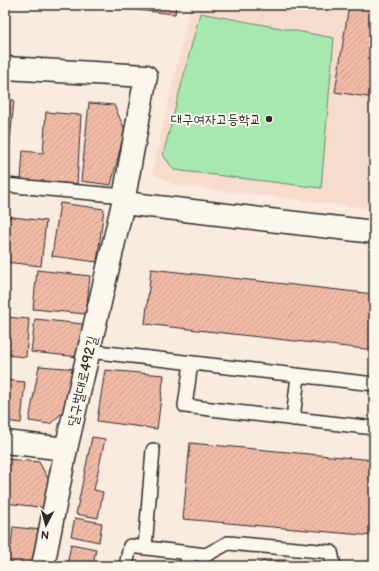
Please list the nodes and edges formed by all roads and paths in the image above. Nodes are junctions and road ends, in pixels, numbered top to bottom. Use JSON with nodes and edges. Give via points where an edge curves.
{"nodes":[{"id":1,"x":5,"y":68,"type":"edge"},
{"id":2,"x":5,"y":185,"type":"edge"},
{"id":3,"x":124,"y":199,"type":"junction"},
{"id":4,"x":374,"y":232,"type":"edge"},
{"id":5,"x":89,"y":351,"type":"junction"},
{"id":6,"x":191,"y":363,"type":"junction"},
{"id":7,"x":298,"y":376,"type":"junction"},
{"id":8,"x":374,"y":384,"type":"edge"},
{"id":9,"x":293,"y":419,"type":"junction"},
{"id":10,"x":374,"y":428,"type":"edge"},
{"id":11,"x":5,"y":442,"type":"edge"},
{"id":12,"x":66,"y":449,"type":"junction"},
{"id":13,"x":153,"y":450,"type":"dead end"},
{"id":14,"x":145,"y":548,"type":"junction"},
{"id":15,"x":188,"y":560,"type":"edge"},
{"id":16,"x":43,"y":566,"type":"edge"},
{"id":17,"x":126,"y":566,"type":"edge"},
{"id":18,"x":334,"y":566,"type":"edge"}],
"edges":[{"from":1,"to":3,"type":"street","name":"달구벌대로492길","via":[[146,76]]},
{"from":2,"to":3,"type":"lane"},
{"from":3,"to":4,"type":"street"},
{"from":3,"to":5,"type":"street","name":"달구벌대로492길"},
{"from":5,"to":6,"type":"lane"},
{"from":5,"to":12,"type":"street","name":"달구벌대로492길"},
{"from":6,"to":7,"type":"lane"},
{"from":6,"to":9,"type":"lane","via":[[186,406]]},
{"from":7,"to":8,"type":"lane"},
{"from":7,"to":9,"type":"lane"},
{"from":9,"to":10,"type":"lane"},
{"from":11,"to":12,"type":"street"},
{"from":12,"to":16,"type":"street","name":"달구벌대로492길"},
{"from":13,"to":14,"type":"lane"},
{"from":14,"to":15,"type":"lane"},
{"from":14,"to":17,"type":"lane","via":[[130,546]]},
{"from":15,"to":18,"type":"lane","via":[[206,555],[228,543],[331,552]]}]}
